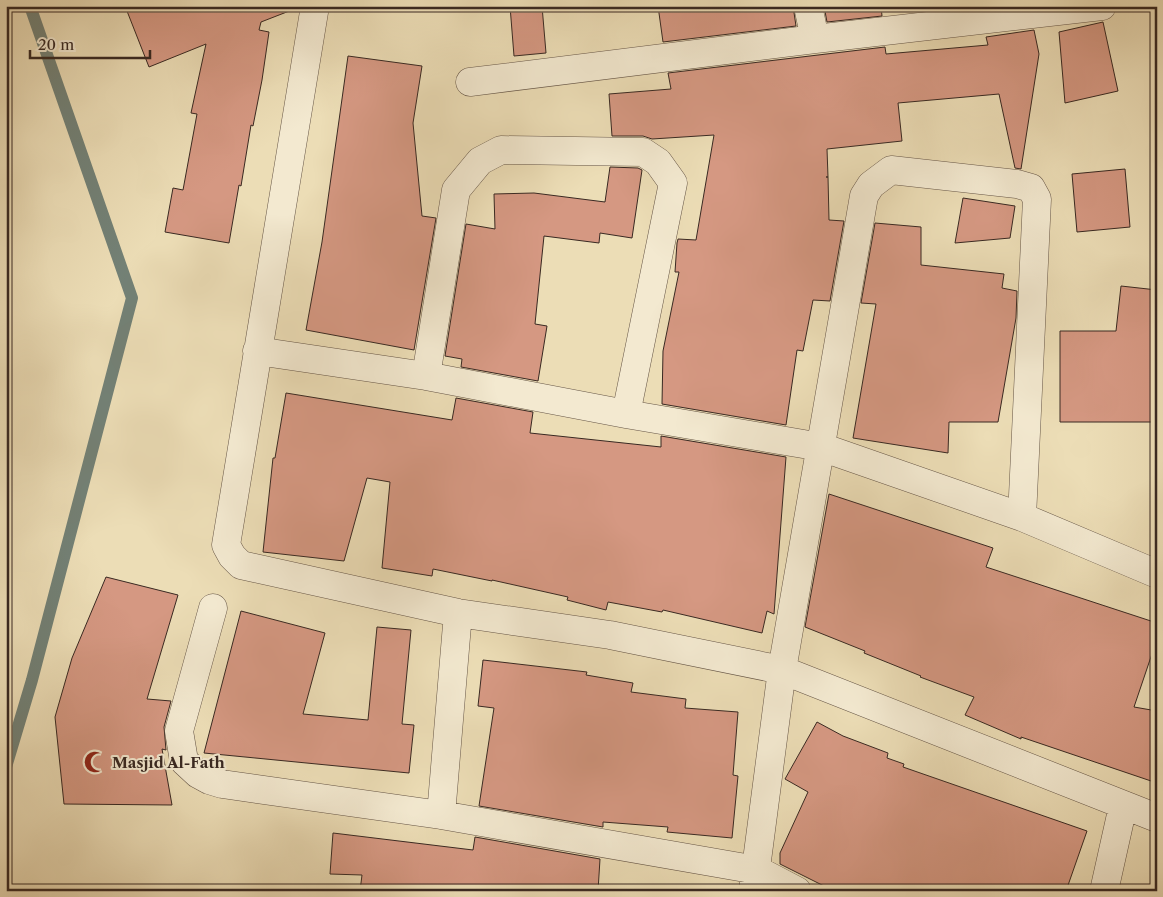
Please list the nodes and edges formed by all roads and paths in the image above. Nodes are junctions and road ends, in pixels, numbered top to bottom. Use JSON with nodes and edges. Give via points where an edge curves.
{"nodes":[{"id":1,"x":315,"y":6,"type":"edge"},
{"id":2,"x":808,"y":6,"type":"edge"},
{"id":3,"x":1102,"y":6,"type":"edge"},
{"id":4,"x":815,"y":39,"type":"junction"},
{"id":5,"x":470,"y":82,"type":"dead end"},
{"id":6,"x":257,"y":351,"type":"junction"},
{"id":7,"x":426,"y":376,"type":"junction"},
{"id":8,"x":626,"y":414,"type":"junction"},
{"id":9,"x":821,"y":447,"type":"junction"},
{"id":10,"x":1022,"y":517,"type":"junction"},
{"id":11,"x":1157,"y":574,"type":"edge"},
{"id":12,"x":213,"y":608,"type":"dead end"},
{"id":13,"x":458,"y":613,"type":"junction"},
{"id":14,"x":782,"y":670,"type":"junction"},
{"id":15,"x":1123,"y":806,"type":"junction"},
{"id":16,"x":441,"y":815,"type":"junction"},
{"id":17,"x":1157,"y":818,"type":"edge"},
{"id":18,"x":755,"y":881,"type":"edge"},
{"id":19,"x":797,"y":891,"type":"edge"},
{"id":20,"x":1104,"y":891,"type":"edge"}],
"edges":[{"from":1,"to":6,"type":"street"},
{"from":2,"to":4,"type":"street"},
{"from":3,"to":4,"type":"street"},
{"from":4,"to":5,"type":"street"},
{"from":6,"to":7,"type":"street"},
{"from":6,"to":13,"type":"street","via":[[226,546],[232,556],[241,565]]},
{"from":7,"to":8,"type":"street"},
{"from":7,"to":8,"type":"street","via":[[456,190],[480,161],[501,150],[643,152],[658,162],[673,183]]},
{"from":8,"to":9,"type":"street"},
{"from":9,"to":10,"type":"street"},
{"from":9,"to":10,"type":"street","via":[[864,196],[872,185],[891,170],[1031,188],[1037,199]]},
{"from":9,"to":14,"type":"street"},
{"from":10,"to":11,"type":"street"},
{"from":12,"to":16,"type":"street","via":[[178,731],[184,761],[209,780],[222,784]]},
{"from":13,"to":14,"type":"street","via":[[610,635]]},
{"from":13,"to":16,"type":"street"},
{"from":14,"to":15,"type":"street"},
{"from":14,"to":18,"type":"street"},
{"from":15,"to":17,"type":"street"},
{"from":15,"to":20,"type":"street"},
{"from":16,"to":18,"type":"street"},
{"from":18,"to":19,"type":"street"}]}
